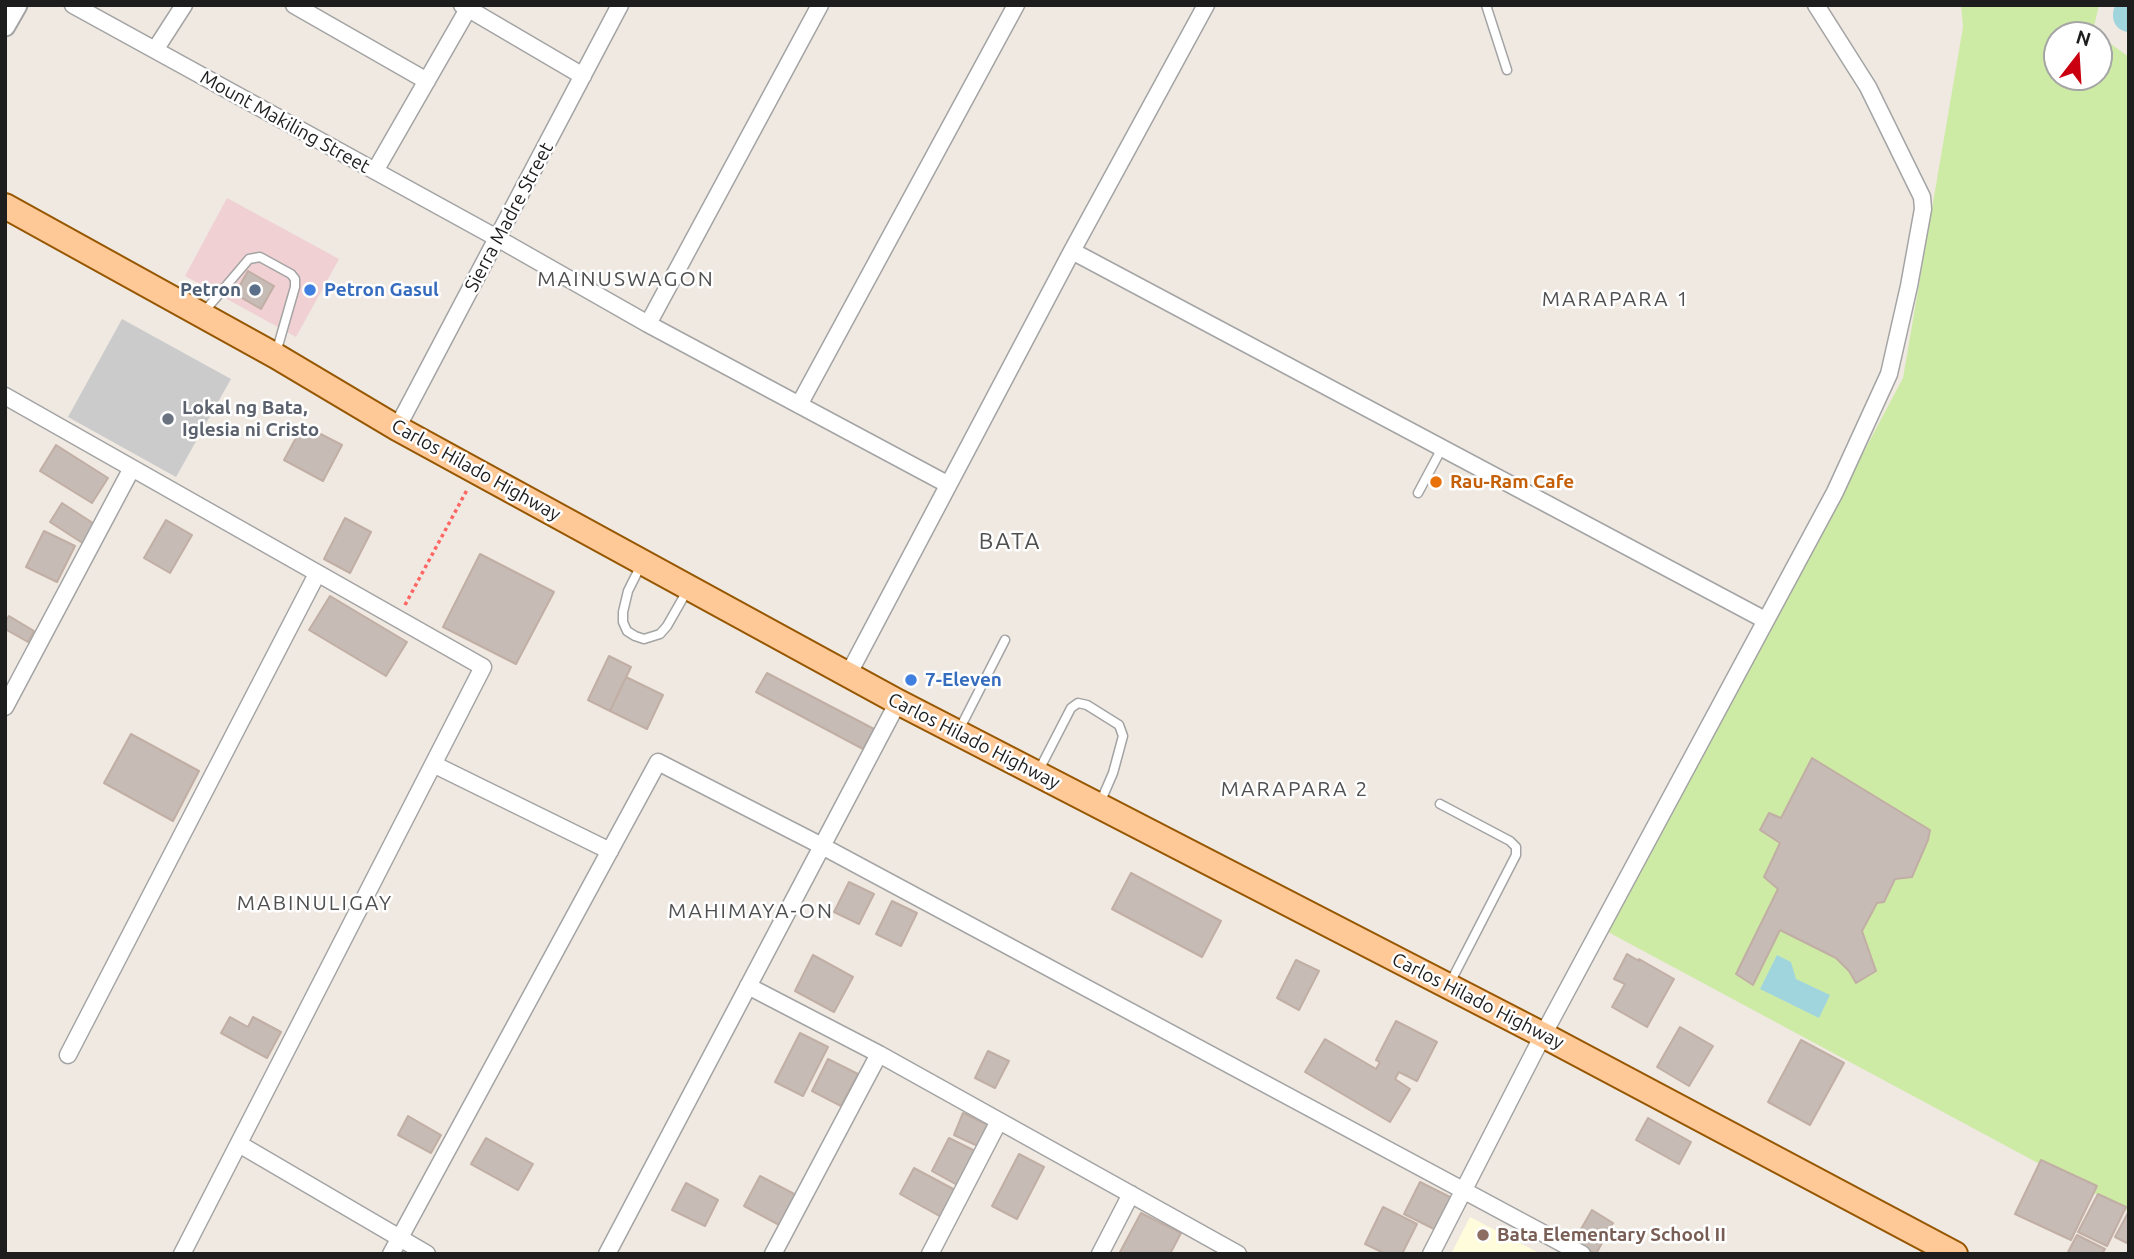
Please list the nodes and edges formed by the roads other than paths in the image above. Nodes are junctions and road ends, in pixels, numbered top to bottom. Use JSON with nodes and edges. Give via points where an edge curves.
{"nodes":[{"id":1,"x":17,"y":5,"type":"edge"},
{"id":2,"x":73,"y":5,"type":"edge"},
{"id":3,"x":184,"y":5,"type":"edge"},
{"id":4,"x":294,"y":5,"type":"edge"},
{"id":5,"x":620,"y":5,"type":"edge"},
{"id":6,"x":820,"y":5,"type":"edge"},
{"id":7,"x":1016,"y":5,"type":"edge"},
{"id":8,"x":1206,"y":5,"type":"edge"},
{"id":9,"x":1486,"y":5,"type":"edge"},
{"id":10,"x":1816,"y":5,"type":"edge"},
{"id":11,"x":465,"y":7,"type":"edge"},
{"id":12,"x":5,"y":26,"type":"edge"},
{"id":13,"x":155,"y":50,"type":"junction"},
{"id":14,"x":1507,"y":70,"type":"dead end"},
{"id":15,"x":583,"y":76,"type":"junction"},
{"id":16,"x":427,"y":80,"type":"junction"},
{"id":17,"x":375,"y":171,"type":"junction"},
{"id":18,"x":5,"y":206,"type":"edge"},
{"id":19,"x":497,"y":238,"type":"junction"},
{"id":20,"x":1072,"y":250,"type":"junction"},
{"id":21,"x":201,"y":315,"type":"junction"},
{"id":22,"x":648,"y":324,"type":"junction"},
{"id":23,"x":276,"y":356,"type":"junction"},
{"id":24,"x":5,"y":396,"type":"edge"},
{"id":25,"x":799,"y":405,"type":"junction"},
{"id":26,"x":397,"y":428,"type":"junction"},
{"id":27,"x":1442,"y":448,"type":"junction"},
{"id":28,"x":132,"y":468,"type":"junction"},
{"id":29,"x":947,"y":484,"type":"junction"},
{"id":30,"x":1418,"y":493,"type":"dead end"},
{"id":31,"x":643,"y":562,"type":"junction"},
{"id":32,"x":317,"y":574,"type":"junction"},
{"id":33,"x":689,"y":588,"type":"junction"},
{"id":34,"x":1765,"y":620,"type":"junction"},
{"id":35,"x":1005,"y":639,"type":"dead end"},
{"id":36,"x":848,"y":675,"type":"junction"},
{"id":37,"x":898,"y":702,"type":"junction"},
{"id":38,"x":5,"y":707,"type":"edge"},
{"id":39,"x":957,"y":733,"type":"junction"},
{"id":40,"x":435,"y":765,"type":"junction"},
{"id":41,"x":1037,"y":774,"type":"junction"},
{"id":42,"x":1440,"y":804,"type":"dead end"},
{"id":43,"x":1098,"y":805,"type":"junction"},
{"id":44,"x":822,"y":846,"type":"junction"},
{"id":45,"x":610,"y":851,"type":"junction"},
{"id":46,"x":748,"y":986,"type":"junction"},
{"id":47,"x":1449,"y":986,"type":"junction"},
{"id":48,"x":1544,"y":1035,"type":"junction"},
{"id":49,"x":879,"y":1054,"type":"junction"},
{"id":50,"x":68,"y":1055,"type":"dead end"},
{"id":51,"x":999,"y":1121,"type":"junction"},
{"id":52,"x":239,"y":1144,"type":"junction"},
{"id":53,"x":1464,"y":1191,"type":"junction"},
{"id":54,"x":1131,"y":1194,"type":"junction"},
{"id":55,"x":396,"y":1247,"type":"edge"},
{"id":56,"x":182,"y":1254,"type":"edge"},
{"id":57,"x":427,"y":1254,"type":"edge"},
{"id":58,"x":607,"y":1254,"type":"edge"},
{"id":59,"x":773,"y":1254,"type":"edge"},
{"id":60,"x":930,"y":1254,"type":"edge"},
{"id":61,"x":1100,"y":1254,"type":"edge"},
{"id":62,"x":1238,"y":1254,"type":"edge"},
{"id":63,"x":1431,"y":1254,"type":"edge"},
{"id":64,"x":1582,"y":1254,"type":"edge"},
{"id":65,"x":1955,"y":1254,"type":"edge"}],
"edges":[{"from":1,"to":12,"type":"street"},
{"from":2,"to":13,"type":"street","name":"Mount Makiling Street"},
{"from":3,"to":13,"type":"street"},
{"from":4,"to":16,"type":"street"},
{"from":5,"to":15,"type":"street","name":"Sierra Madre Street"},
{"from":6,"to":22,"type":"street"},
{"from":7,"to":25,"type":"street"},
{"from":8,"to":20,"type":"street"},
{"from":9,"to":14,"type":"lane"},
{"from":10,"to":34,"type":"street","via":[[1868,87],[1920,191],[1923,209],[1889,374],[1835,492]]},
{"from":11,"to":15,"type":"street"},
{"from":11,"to":16,"type":"street"},
{"from":13,"to":17,"type":"street","name":"Mount Makiling Street"},
{"from":15,"to":19,"type":"street","name":"Sierra Madre Street"},
{"from":16,"to":17,"type":"street"},
{"from":17,"to":19,"type":"street","name":"Mount Makiling Street"},
{"from":18,"to":21,"type":"main road","name":"Carlos Hilado Highway"},
{"from":19,"to":22,"type":"street","name":"Mount Makiling Street"},
{"from":19,"to":26,"type":"street","name":"Sierra Madre Street"},
{"from":20,"to":27,"type":"street"},
{"from":20,"to":29,"type":"street"},
{"from":21,"to":23,"type":"main road","name":"Carlos Hilado Highway"},
{"from":21,"to":23,"type":"lane","via":[[249,259],[260,257],[295,279]]},
{"from":22,"to":25,"type":"street","name":"Mount Makiling Street"},
{"from":23,"to":26,"type":"main road","name":"Carlos Hilado Highway"},
{"from":24,"to":28,"type":"street"},
{"from":25,"to":29,"type":"street","name":"Mount Makiling Street"},
{"from":26,"to":31,"type":"main road","name":"Carlos Hilado Highway"},
{"from":27,"to":30,"type":"lane"},
{"from":27,"to":34,"type":"street"},
{"from":28,"to":32,"type":"street"},
{"from":28,"to":38,"type":"street"},
{"from":29,"to":36,"type":"street"},
{"from":31,"to":33,"type":"main road","name":"Carlos Hilado Highway"},
{"from":31,"to":33,"type":"lane","via":[[623,612],[627,631],[635,636],[644,639],[660,634]]},
{"from":32,"to":40,"type":"street","via":[[483,667]]},
{"from":32,"to":50,"type":"street"},
{"from":33,"to":36,"type":"main road","name":"Carlos Hilado Highway"},
{"from":34,"to":48,"type":"street"},
{"from":35,"to":39,"type":"lane"},
{"from":36,"to":37,"type":"main road","name":"Carlos Hilado Highway"},
{"from":37,"to":39,"type":"main road","name":"Carlos Hilado Highway"},
{"from":37,"to":44,"type":"street"},
{"from":39,"to":41,"type":"main road","name":"Carlos Hilado Highway"},
{"from":40,"to":45,"type":"street"},
{"from":40,"to":52,"type":"street"},
{"from":41,"to":43,"type":"main road","name":"Carlos Hilado Highway"},
{"from":41,"to":43,"type":"lane","via":[[1071,708],[1078,703],[1087,705],[1119,724],[1124,736]]},
{"from":42,"to":47,"type":"lane","via":[[1510,841],[1517,855]]},
{"from":43,"to":47,"type":"main road","name":"Carlos Hilado Highway"},
{"from":44,"to":45,"type":"street","via":[[658,762]]},
{"from":44,"to":46,"type":"street"},
{"from":44,"to":53,"type":"street"},
{"from":45,"to":55,"type":"street"},
{"from":46,"to":49,"type":"street"},
{"from":46,"to":58,"type":"street"},
{"from":47,"to":48,"type":"main road","name":"Carlos Hilado Highway"},
{"from":48,"to":53,"type":"street"},
{"from":48,"to":65,"type":"main road","name":"Carlos Hilado Highway"},
{"from":49,"to":51,"type":"street"},
{"from":49,"to":59,"type":"street"},
{"from":51,"to":54,"type":"street"},
{"from":51,"to":60,"type":"street"},
{"from":52,"to":55,"type":"street"},
{"from":52,"to":56,"type":"street"},
{"from":53,"to":63,"type":"street"},
{"from":53,"to":64,"type":"street"},
{"from":54,"to":61,"type":"street"},
{"from":54,"to":62,"type":"street"},
{"from":55,"to":57,"type":"street"}]}
